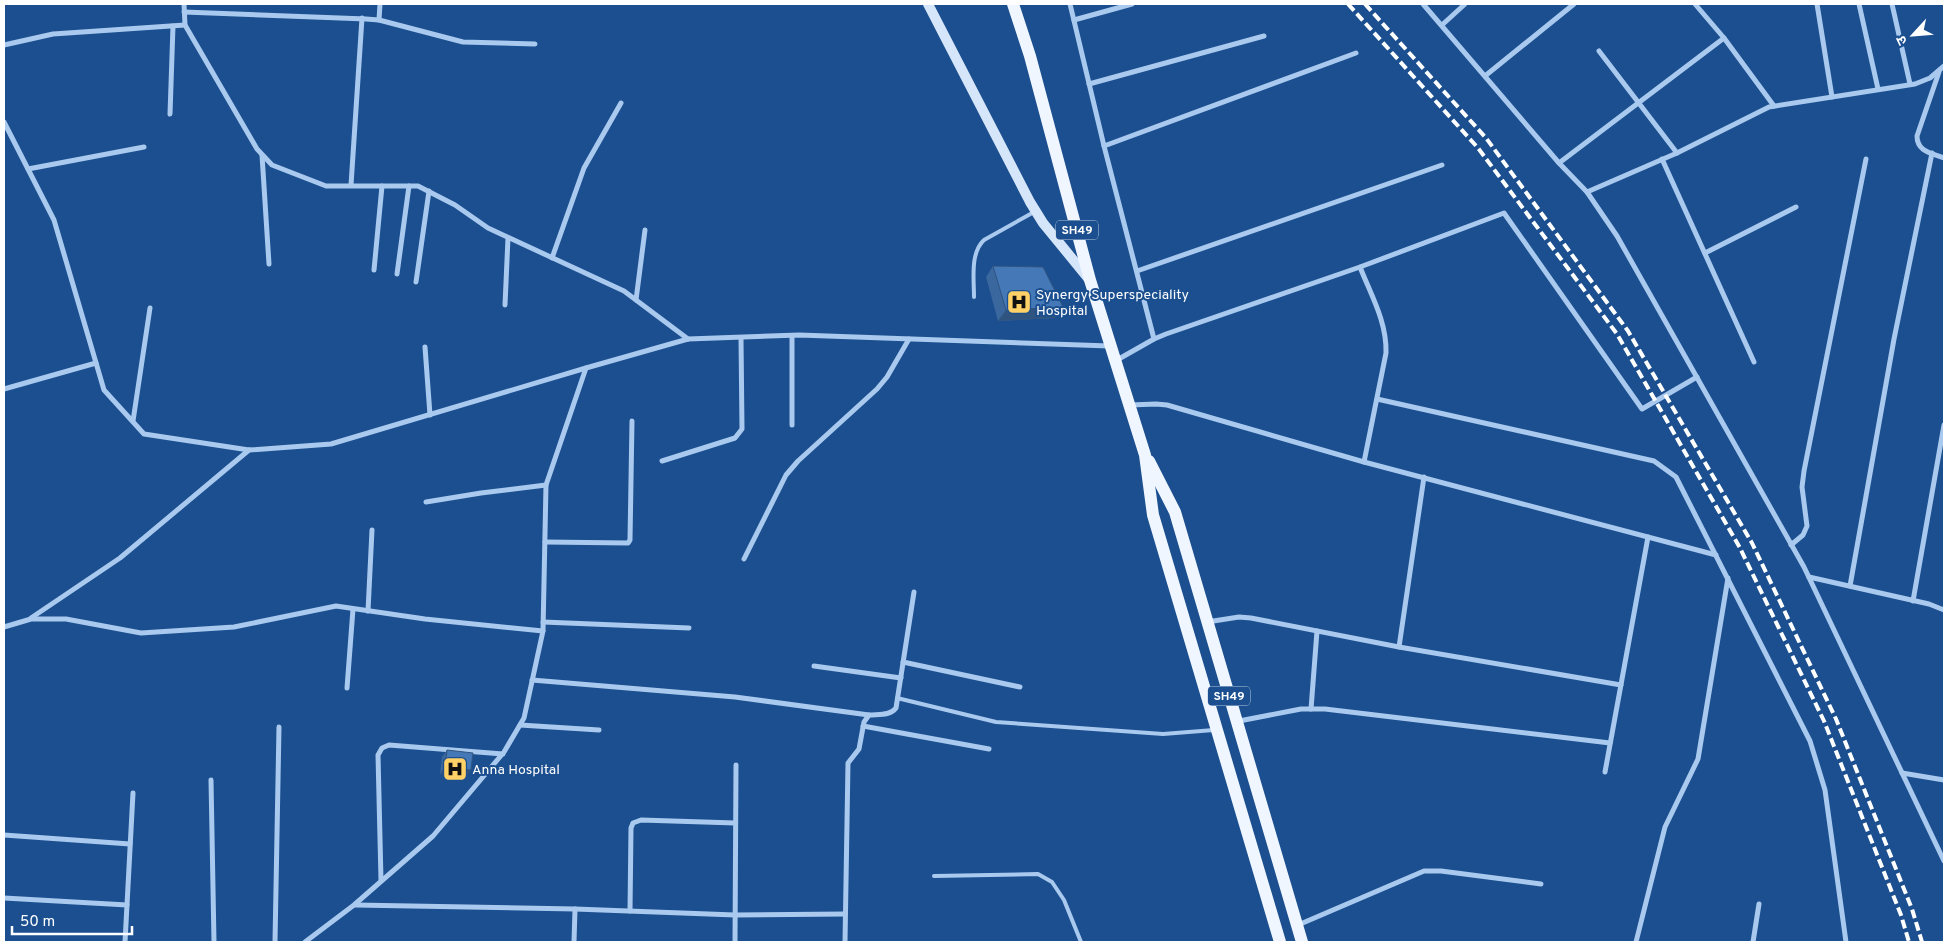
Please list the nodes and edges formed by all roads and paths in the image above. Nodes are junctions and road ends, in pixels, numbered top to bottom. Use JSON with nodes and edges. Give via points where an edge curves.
{"nodes":[{"id":1,"x":184,"y":4,"type":"edge"},
{"id":2,"x":380,"y":4,"type":"edge"},
{"id":3,"x":928,"y":4,"type":"edge"},
{"id":4,"x":1013,"y":4,"type":"edge"},
{"id":5,"x":1070,"y":4,"type":"edge"},
{"id":6,"x":1132,"y":4,"type":"edge"},
{"id":7,"x":1423,"y":4,"type":"edge"},
{"id":8,"x":1465,"y":4,"type":"edge"},
{"id":9,"x":1574,"y":4,"type":"edge"},
{"id":10,"x":1696,"y":4,"type":"edge"},
{"id":11,"x":1817,"y":4,"type":"edge"},
{"id":12,"x":1859,"y":4,"type":"edge"},
{"id":13,"x":1892,"y":4,"type":"edge"},
{"id":14,"x":184,"y":12,"type":"junction"},
{"id":15,"x":362,"y":18,"type":"junction"},
{"id":16,"x":378,"y":20,"type":"junction"},
{"id":17,"x":1074,"y":20,"type":"junction"},
{"id":18,"x":185,"y":25,"type":"junction"},
{"id":19,"x":1442,"y":25,"type":"junction"},
{"id":20,"x":173,"y":26,"type":"junction"},
{"id":21,"x":1264,"y":36,"type":"dead end"},
{"id":22,"x":1724,"y":38,"type":"junction"},
{"id":23,"x":534,"y":44,"type":"dead end"},
{"id":24,"x":4,"y":45,"type":"edge"},
{"id":25,"x":1599,"y":51,"type":"dead end"},
{"id":26,"x":1356,"y":53,"type":"dead end"},
{"id":27,"x":1944,"y":66,"type":"edge"},
{"id":28,"x":1939,"y":71,"type":"junction"},
{"id":29,"x":1485,"y":76,"type":"junction"},
{"id":30,"x":1089,"y":84,"type":"junction"},
{"id":31,"x":1910,"y":84,"type":"junction"},
{"id":32,"x":1878,"y":89,"type":"junction"},
{"id":33,"x":1832,"y":96,"type":"junction"},
{"id":34,"x":621,"y":103,"type":"dead end"},
{"id":35,"x":1638,"y":103,"type":"junction"},
{"id":36,"x":1774,"y":106,"type":"junction"},
{"id":37,"x":170,"y":114,"type":"dead end"},
{"id":38,"x":4,"y":122,"type":"edge"},
{"id":39,"x":1104,"y":146,"type":"junction"},
{"id":40,"x":144,"y":147,"type":"dead end"},
{"id":41,"x":1677,"y":153,"type":"junction"},
{"id":42,"x":1932,"y":153,"type":"junction"},
{"id":43,"x":262,"y":155,"type":"junction"},
{"id":44,"x":1944,"y":158,"type":"edge"},
{"id":45,"x":1662,"y":159,"type":"junction"},
{"id":46,"x":1866,"y":159,"type":"dead end"},
{"id":47,"x":1559,"y":163,"type":"junction"},
{"id":48,"x":1442,"y":165,"type":"dead end"},
{"id":49,"x":28,"y":169,"type":"junction"},
{"id":50,"x":351,"y":185,"type":"junction"},
{"id":51,"x":382,"y":186,"type":"junction"},
{"id":52,"x":410,"y":186,"type":"junction"},
{"id":53,"x":429,"y":191,"type":"junction"},
{"id":54,"x":1587,"y":192,"type":"junction"},
{"id":55,"x":1796,"y":207,"type":"dead end"},
{"id":56,"x":1036,"y":211,"type":"junction"},
{"id":57,"x":645,"y":230,"type":"dead end"},
{"id":58,"x":508,"y":238,"type":"junction"},
{"id":59,"x":1705,"y":253,"type":"junction"},
{"id":60,"x":552,"y":258,"type":"junction"},
{"id":61,"x":269,"y":264,"type":"dead end"},
{"id":62,"x":1360,"y":268,"type":"junction"},
{"id":63,"x":374,"y":270,"type":"dead end"},
{"id":64,"x":1137,"y":271,"type":"junction"},
{"id":65,"x":397,"y":274,"type":"dead end"},
{"id":66,"x":1090,"y":280,"type":"junction"},
{"id":67,"x":416,"y":282,"type":"dead end"},
{"id":68,"x":974,"y":297,"type":"dead end"},
{"id":69,"x":636,"y":300,"type":"junction"},
{"id":70,"x":505,"y":305,"type":"dead end"},
{"id":71,"x":150,"y":308,"type":"dead end"},
{"id":72,"x":792,"y":336,"type":"junction"},
{"id":73,"x":741,"y":338,"type":"junction"},
{"id":74,"x":1154,"y":338,"type":"junction"},
{"id":75,"x":909,"y":339,"type":"junction"},
{"id":76,"x":688,"y":340,"type":"junction"},
{"id":77,"x":1112,"y":346,"type":"junction"},
{"id":78,"x":425,"y":347,"type":"dead end"},
{"id":79,"x":1117,"y":360,"type":"junction"},
{"id":80,"x":1754,"y":362,"type":"dead end"},
{"id":81,"x":96,"y":363,"type":"junction"},
{"id":82,"x":586,"y":368,"type":"junction"},
{"id":83,"x":1697,"y":377,"type":"junction"},
{"id":84,"x":4,"y":389,"type":"edge"},
{"id":85,"x":1377,"y":399,"type":"junction"},
{"id":86,"x":1130,"y":405,"type":"junction"},
{"id":87,"x":430,"y":415,"type":"junction"},
{"id":88,"x":133,"y":421,"type":"junction"},
{"id":89,"x":632,"y":421,"type":"dead end"},
{"id":90,"x":792,"y":425,"type":"dead end"},
{"id":91,"x":1944,"y":425,"type":"edge"},
{"id":92,"x":249,"y":450,"type":"junction"},
{"id":93,"x":1145,"y":455,"type":"junction"},
{"id":94,"x":662,"y":461,"type":"dead end"},
{"id":95,"x":1364,"y":462,"type":"junction"},
{"id":96,"x":1424,"y":477,"type":"junction"},
{"id":97,"x":546,"y":485,"type":"junction"},
{"id":98,"x":426,"y":502,"type":"dead end"},
{"id":99,"x":372,"y":530,"type":"dead end"},
{"id":100,"x":1648,"y":537,"type":"junction"},
{"id":101,"x":545,"y":542,"type":"junction"},
{"id":102,"x":1791,"y":545,"type":"junction"},
{"id":103,"x":1716,"y":555,"type":"junction"},
{"id":104,"x":744,"y":559,"type":"dead end"},
{"id":105,"x":1809,"y":577,"type":"junction"},
{"id":106,"x":1728,"y":578,"type":"junction"},
{"id":107,"x":1850,"y":586,"type":"junction"},
{"id":108,"x":914,"y":592,"type":"dead end"},
{"id":109,"x":1914,"y":601,"type":"junction"},
{"id":110,"x":353,"y":609,"type":"junction"},
{"id":111,"x":1944,"y":610,"type":"edge"},
{"id":112,"x":368,"y":611,"type":"junction"},
{"id":113,"x":31,"y":619,"type":"junction"},
{"id":114,"x":544,"y":622,"type":"junction"},
{"id":115,"x":1207,"y":622,"type":"junction"},
{"id":116,"x":4,"y":627,"type":"edge"},
{"id":117,"x":689,"y":628,"type":"dead end"},
{"id":118,"x":543,"y":631,"type":"junction"},
{"id":119,"x":1317,"y":631,"type":"junction"},
{"id":120,"x":1399,"y":647,"type":"junction"},
{"id":121,"x":903,"y":662,"type":"junction"},
{"id":122,"x":814,"y":666,"type":"dead end"},
{"id":123,"x":900,"y":678,"type":"junction"},
{"id":124,"x":532,"y":680,"type":"junction"},
{"id":125,"x":1620,"y":685,"type":"junction"},
{"id":126,"x":1020,"y":687,"type":"dead end"},
{"id":127,"x":347,"y":688,"type":"dead end"},
{"id":128,"x":897,"y":698,"type":"junction"},
{"id":129,"x":1311,"y":709,"type":"junction"},
{"id":130,"x":869,"y":715,"type":"junction"},
{"id":131,"x":1237,"y":722,"type":"junction"},
{"id":132,"x":520,"y":725,"type":"junction"},
{"id":133,"x":863,"y":726,"type":"junction"},
{"id":134,"x":279,"y":727,"type":"dead end"},
{"id":135,"x":599,"y":730,"type":"dead end"},
{"id":136,"x":1217,"y":730,"type":"junction"},
{"id":137,"x":1610,"y":743,"type":"junction"},
{"id":138,"x":989,"y":749,"type":"dead end"},
{"id":139,"x":503,"y":754,"type":"junction"},
{"id":140,"x":736,"y":765,"type":"dead end"},
{"id":141,"x":1604,"y":772,"type":"dead end"},
{"id":142,"x":1902,"y":773,"type":"junction"},
{"id":143,"x":211,"y":780,"type":"dead end"},
{"id":144,"x":1944,"y":780,"type":"edge"},
{"id":145,"x":133,"y":793,"type":"dead end"},
{"id":146,"x":735,"y":822,"type":"junction"},
{"id":147,"x":4,"y":835,"type":"edge"},
{"id":148,"x":130,"y":844,"type":"junction"},
{"id":149,"x":1942,"y":851,"type":"edge"},
{"id":150,"x":1944,"y":861,"type":"edge"},
{"id":151,"x":934,"y":876,"type":"dead end"},
{"id":152,"x":381,"y":880,"type":"junction"},
{"id":153,"x":1541,"y":884,"type":"dead end"},
{"id":154,"x":4,"y":898,"type":"edge"},
{"id":155,"x":1758,"y":904,"type":"dead end"},
{"id":156,"x":354,"y":905,"type":"junction"},
{"id":157,"x":127,"y":906,"type":"junction"},
{"id":158,"x":575,"y":909,"type":"junction"},
{"id":159,"x":630,"y":911,"type":"junction"},
{"id":160,"x":845,"y":914,"type":"junction"},
{"id":161,"x":735,"y":915,"type":"junction"},
{"id":162,"x":1297,"y":925,"type":"junction"},
{"id":163,"x":125,"y":942,"type":"edge"},
{"id":164,"x":214,"y":942,"type":"edge"},
{"id":165,"x":276,"y":942,"type":"edge"},
{"id":166,"x":305,"y":942,"type":"edge"},
{"id":167,"x":574,"y":942,"type":"edge"},
{"id":168,"x":734,"y":942,"type":"edge"},
{"id":169,"x":845,"y":942,"type":"edge"},
{"id":170,"x":1081,"y":942,"type":"edge"},
{"id":171,"x":1280,"y":942,"type":"edge"},
{"id":172,"x":1302,"y":942,"type":"edge"},
{"id":173,"x":1636,"y":942,"type":"edge"},
{"id":174,"x":1753,"y":942,"type":"edge"},
{"id":175,"x":1846,"y":942,"type":"edge"}],
"edges":[{"from":1,"to":14,"type":"street"},
{"from":2,"to":16,"type":"street"},
{"from":3,"to":56,"type":"main road"},
{"from":4,"to":66,"type":"main road","number":"SH49"},
{"from":5,"to":17,"type":"street"},
{"from":6,"to":17,"type":"street"},
{"from":7,"to":19,"type":"street"},
{"from":8,"to":19,"type":"street"},
{"from":9,"to":29,"type":"street"},
{"from":10,"to":22,"type":"street"},
{"from":11,"to":33,"type":"street"},
{"from":12,"to":32,"type":"street"},
{"from":13,"to":31,"type":"street"},
{"from":14,"to":15,"type":"street"},
{"from":14,"to":18,"type":"street"},
{"from":15,"to":16,"type":"street"},
{"from":15,"to":50,"type":"street"},
{"from":16,"to":23,"type":"street","via":[[463,42]]},
{"from":17,"to":30,"type":"street"},
{"from":18,"to":20,"type":"street"},
{"from":18,"to":43,"type":"street"},
{"from":19,"to":29,"type":"street"},
{"from":20,"to":24,"type":"street","via":[[53,34]]},
{"from":20,"to":37,"type":"street"},
{"from":21,"to":30,"type":"street"},
{"from":22,"to":35,"type":"street"},
{"from":22,"to":36,"type":"street"},
{"from":25,"to":35,"type":"street"},
{"from":26,"to":39,"type":"street"},
{"from":27,"to":28,"type":"street"},
{"from":28,"to":31,"type":"street","via":[[1930,78]]},
{"from":28,"to":42,"type":"street","via":[[1917,136],[1919,148]]},
{"from":29,"to":47,"type":"street"},
{"from":30,"to":39,"type":"street"},
{"from":31,"to":32,"type":"street"},
{"from":32,"to":33,"type":"street"},
{"from":33,"to":36,"type":"street"},
{"from":34,"to":60,"type":"street","via":[[584,168]]},
{"from":35,"to":41,"type":"street"},
{"from":35,"to":47,"type":"street"},
{"from":36,"to":41,"type":"street"},
{"from":38,"to":49,"type":"street"},
{"from":39,"to":64,"type":"street"},
{"from":40,"to":49,"type":"street"},
{"from":41,"to":45,"type":"street"},
{"from":42,"to":44,"type":"street"},
{"from":42,"to":107,"type":"street","via":[[1894,339]]},
{"from":43,"to":50,"type":"street","via":[[272,165],[326,186]]},
{"from":43,"to":61,"type":"street"},
{"from":45,"to":54,"type":"street"},
{"from":45,"to":59,"type":"street"},
{"from":46,"to":102,"type":"street","via":[[1804,471],[1802,487],[1807,526],[1803,535]]},
{"from":47,"to":54,"type":"street"},
{"from":48,"to":64,"type":"street"},
{"from":49,"to":81,"type":"street","via":[[54,220]]},
{"from":50,"to":51,"type":"street"},
{"from":51,"to":52,"type":"street"},
{"from":51,"to":63,"type":"street"},
{"from":52,"to":53,"type":"street"},
{"from":52,"to":65,"type":"street"},
{"from":53,"to":58,"type":"street"},
{"from":53,"to":67,"type":"street"},
{"from":54,"to":83,"type":"street","via":[[1617,236]]},
{"from":55,"to":59,"type":"street"},
{"from":56,"to":66,"type":"main road"},
{"from":56,"to":68,"type":"lane","via":[[978,246]]},
{"from":57,"to":69,"type":"street"},
{"from":58,"to":60,"type":"street"},
{"from":58,"to":70,"type":"street"},
{"from":59,"to":80,"type":"street"},
{"from":60,"to":69,"type":"street"},
{"from":62,"to":74,"type":"street"},
{"from":62,"to":83,"type":"street","via":[[1504,213],[1642,409]]},
{"from":62,"to":85,"type":"street","via":[[1384,326],[1386,339]]},
{"from":64,"to":74,"type":"street"},
{"from":66,"to":77,"type":"main road","number":"SH49"},
{"from":69,"to":76,"type":"street"},
{"from":71,"to":88,"type":"street"},
{"from":72,"to":73,"type":"street"},
{"from":72,"to":75,"type":"street"},
{"from":72,"to":90,"type":"street"},
{"from":73,"to":76,"type":"street"},
{"from":73,"to":94,"type":"street","via":[[740,434]]},
{"from":74,"to":79,"type":"street"},
{"from":75,"to":77,"type":"street"},
{"from":75,"to":104,"type":"street","via":[[877,389],[786,475]]},
{"from":76,"to":82,"type":"street"},
{"from":77,"to":79,"type":"main road","number":"SH49"},
{"from":78,"to":87,"type":"street"},
{"from":79,"to":86,"type":"main road","number":"SH49"},
{"from":81,"to":84,"type":"street"},
{"from":81,"to":88,"type":"street","via":[[104,390]]},
{"from":82,"to":87,"type":"street"},
{"from":82,"to":97,"type":"street"},
{"from":83,"to":102,"type":"street"},
{"from":85,"to":95,"type":"street"},
{"from":85,"to":103,"type":"street","via":[[1654,461],[1676,477]]},
{"from":86,"to":93,"type":"main road","number":"SH49"},
{"from":86,"to":95,"type":"street","via":[[1167,405]]},
{"from":87,"to":92,"type":"street","via":[[331,444]]},
{"from":88,"to":92,"type":"street","via":[[144,434]]},
{"from":89,"to":101,"type":"street","via":[[628,543]]},
{"from":91,"to":109,"type":"street"},
{"from":92,"to":113,"type":"street","via":[[120,558]]},
{"from":93,"to":115,"type":"main road","number":"SH49","via":[[1175,512]]},
{"from":93,"to":136,"type":"main road","number":"SH49","via":[[1153,515]]},
{"from":95,"to":96,"type":"street"},
{"from":96,"to":100,"type":"street"},
{"from":96,"to":120,"type":"street"},
{"from":97,"to":98,"type":"street"},
{"from":97,"to":101,"type":"street"},
{"from":99,"to":112,"type":"street"},
{"from":100,"to":103,"type":"street"},
{"from":100,"to":125,"type":"street"},
{"from":101,"to":114,"type":"street"},
{"from":102,"to":105,"type":"street"},
{"from":103,"to":106,"type":"street"},
{"from":105,"to":107,"type":"street"},
{"from":105,"to":142,"type":"street"},
{"from":106,"to":173,"type":"street","via":[[1698,759],[1666,828]]},
{"from":106,"to":175,"type":"street","via":[[1810,741],[1819,766]]},
{"from":107,"to":109,"type":"street"},
{"from":108,"to":121,"type":"street"},
{"from":109,"to":111,"type":"street"},
{"from":110,"to":112,"type":"street"},
{"from":110,"to":113,"type":"street","via":[[336,606],[234,627],[141,633],[66,619]]},
{"from":110,"to":127,"type":"street"},
{"from":112,"to":118,"type":"street"},
{"from":113,"to":116,"type":"street"},
{"from":114,"to":117,"type":"street"},
{"from":114,"to":118,"type":"street"},
{"from":115,"to":119,"type":"street","via":[[1239,617]]},
{"from":115,"to":131,"type":"main road","number":"SH49"},
{"from":118,"to":124,"type":"street"},
{"from":119,"to":120,"type":"street"},
{"from":119,"to":129,"type":"street"},
{"from":120,"to":125,"type":"street"},
{"from":121,"to":123,"type":"street"},
{"from":121,"to":126,"type":"street"},
{"from":122,"to":123,"type":"street"},
{"from":123,"to":128,"type":"street"},
{"from":124,"to":130,"type":"street","via":[[735,697]]},
{"from":124,"to":132,"type":"street"},
{"from":125,"to":137,"type":"street"},
{"from":128,"to":130,"type":"street","via":[[893,712]]},
{"from":128,"to":136,"type":"lane","via":[[996,722],[1163,734]]},
{"from":129,"to":131,"type":"street"},
{"from":129,"to":137,"type":"street"},
{"from":130,"to":133,"type":"street"},
{"from":131,"to":162,"type":"main road","number":"SH49"},
{"from":132,"to":135,"type":"street"},
{"from":132,"to":139,"type":"street"},
{"from":133,"to":138,"type":"street"},
{"from":133,"to":160,"type":"street","via":[[859,749],[848,763]]},
{"from":134,"to":165,"type":"street"},
{"from":136,"to":171,"type":"main road","number":"SH49"},
{"from":137,"to":141,"type":"street"},
{"from":139,"to":152,"type":"street","via":[[433,836]]},
{"from":139,"to":152,"type":"street","via":[[389,745],[382,748],[378,755]]},
{"from":140,"to":146,"type":"street"},
{"from":142,"to":144,"type":"street"},
{"from":142,"to":149,"type":"street"},
{"from":143,"to":164,"type":"street"},
{"from":145,"to":148,"type":"street"},
{"from":146,"to":159,"type":"street","via":[[641,820],[633,823]]},
{"from":146,"to":161,"type":"street"},
{"from":147,"to":148,"type":"street"},
{"from":148,"to":157,"type":"street"},
{"from":149,"to":150,"type":"street"},
{"from":151,"to":170,"type":"lane","via":[[1038,874],[1052,882],[1060,894]]},
{"from":152,"to":156,"type":"street"},
{"from":153,"to":162,"type":"street","via":[[1424,871]]},
{"from":154,"to":157,"type":"street"},
{"from":155,"to":174,"type":"street"},
{"from":156,"to":158,"type":"street"},
{"from":156,"to":166,"type":"street"},
{"from":157,"to":163,"type":"street"},
{"from":158,"to":159,"type":"street"},
{"from":158,"to":167,"type":"street"},
{"from":159,"to":161,"type":"street"},
{"from":160,"to":161,"type":"street"},
{"from":160,"to":169,"type":"street"},
{"from":161,"to":168,"type":"street"},
{"from":162,"to":172,"type":"main road","number":"SH49"}]}
